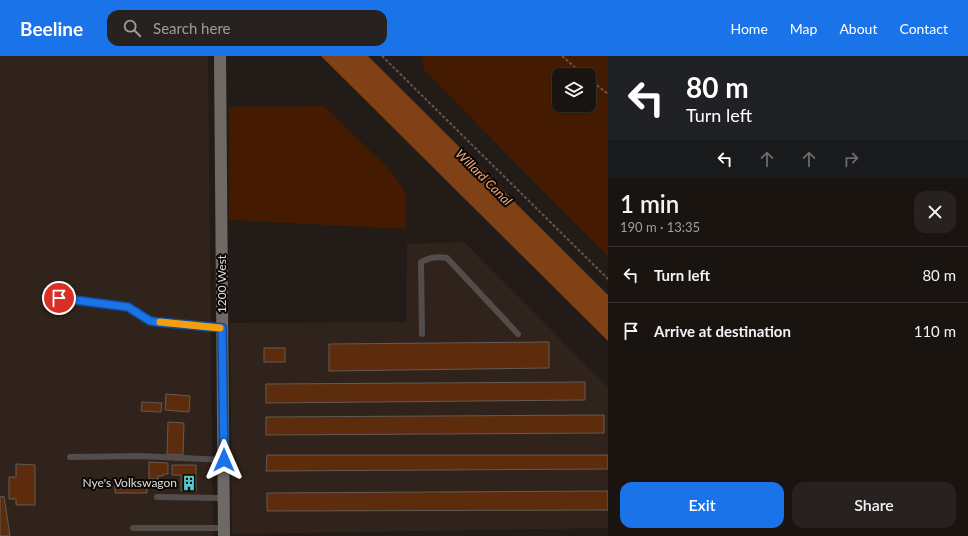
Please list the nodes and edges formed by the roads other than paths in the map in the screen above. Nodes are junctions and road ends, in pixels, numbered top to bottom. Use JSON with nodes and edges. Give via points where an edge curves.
{"nodes":[{"id":1,"x":220,"y":56,"type":"edge"},
{"id":2,"x":59,"y":298,"type":"dead end"},
{"id":3,"x":222,"y":328,"type":"junction"},
{"id":4,"x":422,"y":334,"type":"dead end"},
{"id":5,"x":518,"y":334,"type":"dead end"},
{"id":6,"x":70,"y":457,"type":"dead end"},
{"id":7,"x":224,"y":460,"type":"junction"},
{"id":8,"x":157,"y":497,"type":"dead end"},
{"id":9,"x":224,"y":498,"type":"junction"},
{"id":10,"x":133,"y":528,"type":"dead end"},
{"id":11,"x":224,"y":532,"type":"edge"}],
"edges":[{"from":1,"to":3,"type":"street","name":"1200 West"},
{"from":2,"to":3,"type":"lane","via":[[128,307],[150,321]]},
{"from":3,"to":7,"type":"street","name":"1200 West"},
{"from":4,"to":5,"type":"lane","via":[[421,262],[437,256],[447,258]]},
{"from":6,"to":7,"type":"lane","via":[[141,456]]},
{"from":7,"to":9,"type":"street","name":"1200 West"},
{"from":8,"to":9,"type":"lane"},
{"from":9,"to":11,"type":"street","name":"1200 West"},
{"from":10,"to":11,"type":"lane"}]}
